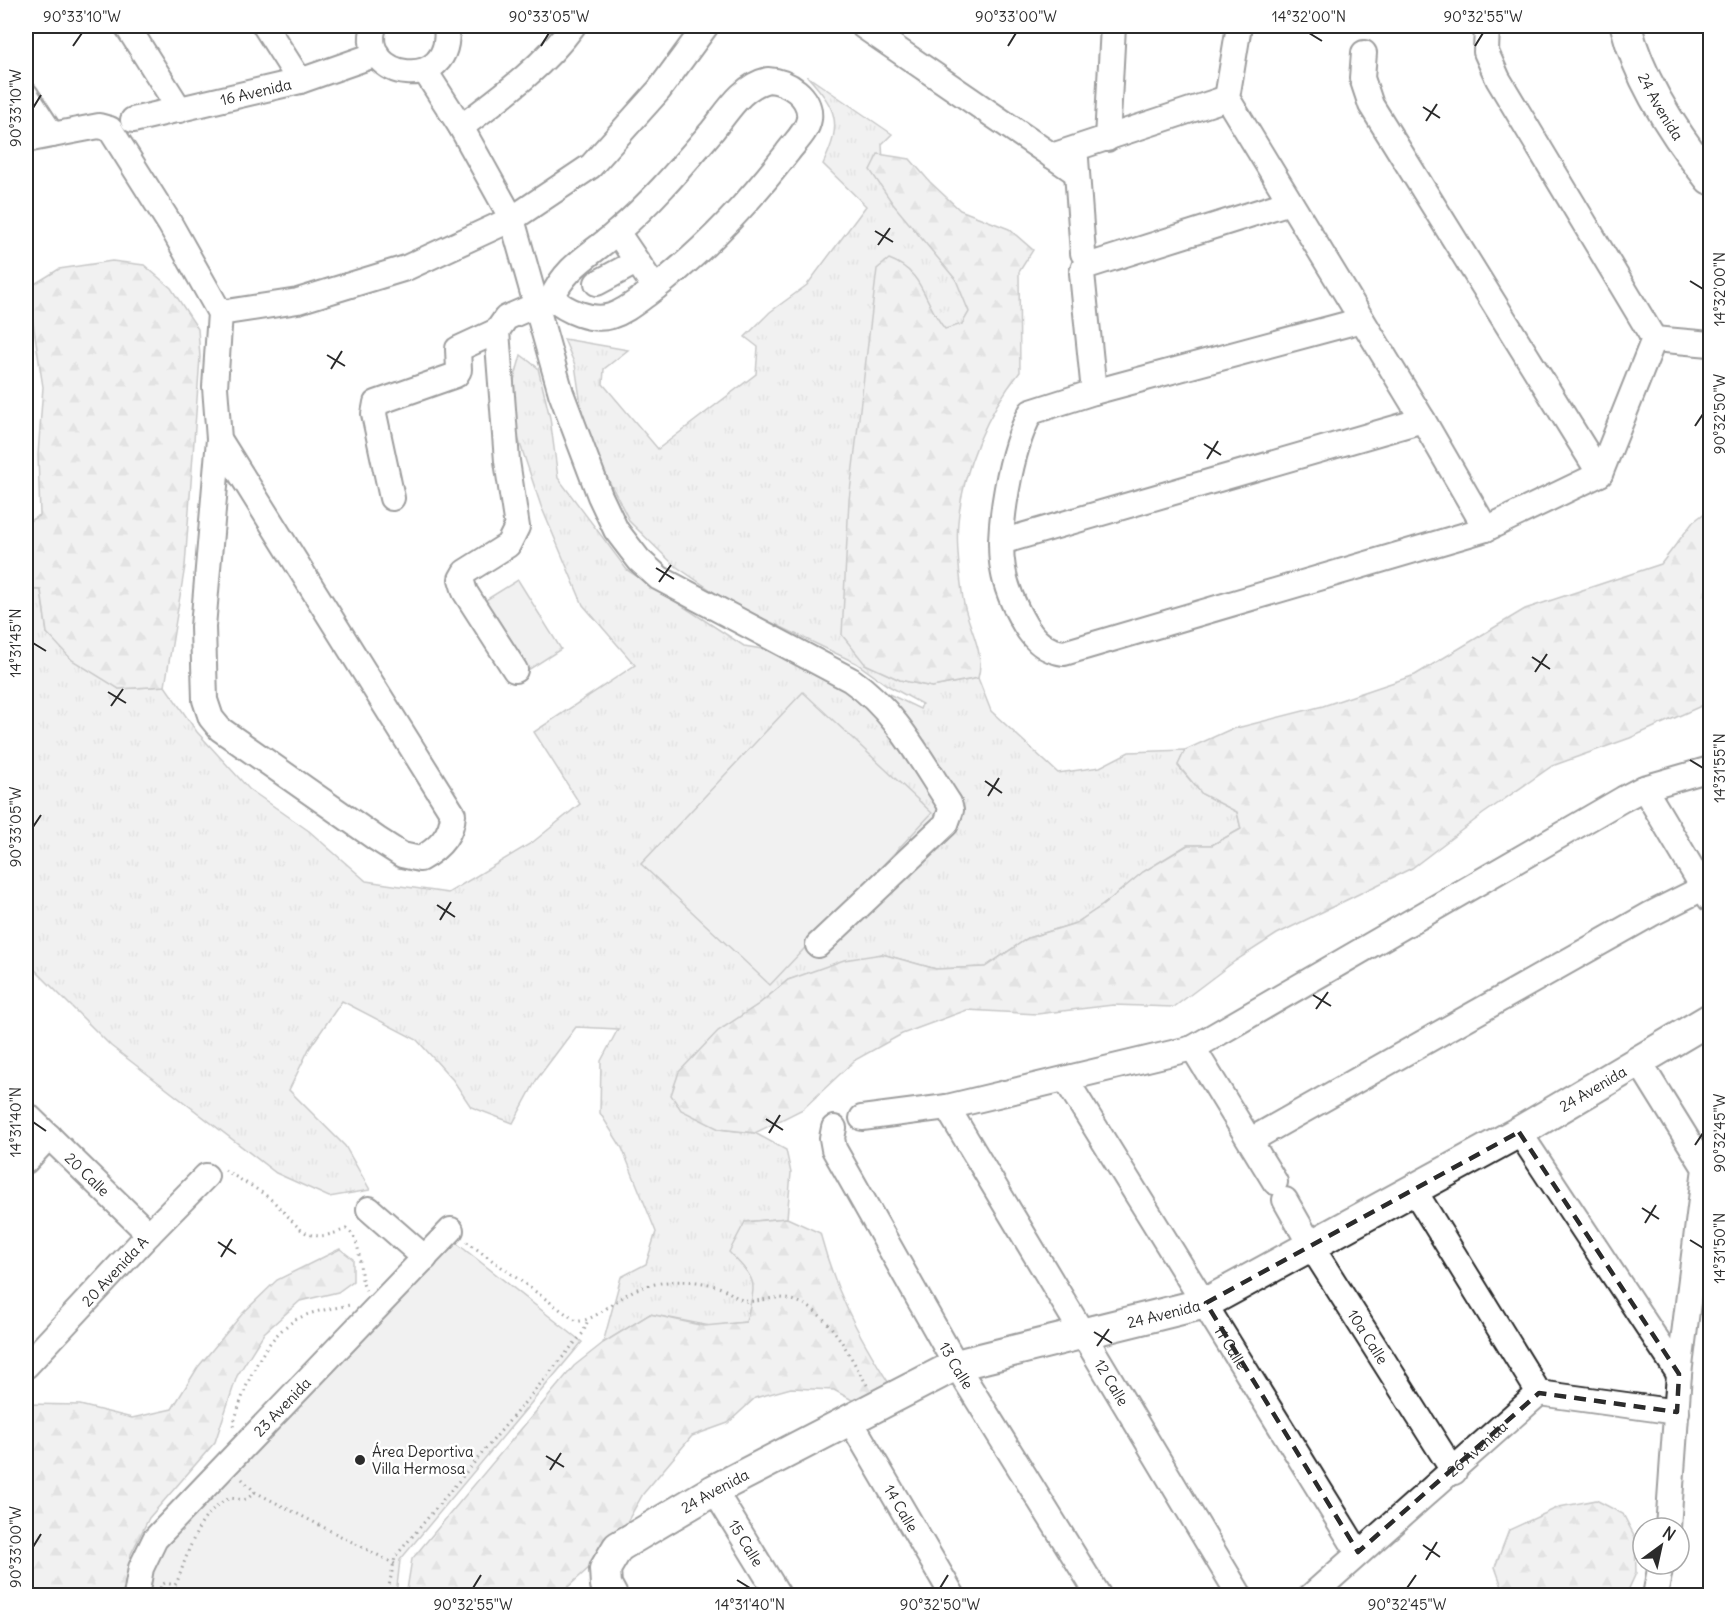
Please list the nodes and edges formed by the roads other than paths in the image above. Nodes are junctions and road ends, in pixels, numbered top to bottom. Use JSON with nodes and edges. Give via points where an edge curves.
{"nodes":[{"id":1,"x":127,"y":26,"type":"edge"},
{"id":2,"x":265,"y":26,"type":"edge"},
{"id":3,"x":374,"y":26,"type":"edge"},
{"id":4,"x":447,"y":26,"type":"edge"},
{"id":5,"x":573,"y":26,"type":"edge"},
{"id":6,"x":706,"y":26,"type":"edge"},
{"id":7,"x":863,"y":26,"type":"edge"},
{"id":8,"x":1239,"y":26,"type":"edge"},
{"id":9,"x":1486,"y":26,"type":"edge"},
{"id":10,"x":1626,"y":26,"type":"edge"},
{"id":11,"x":1106,"y":29,"type":"edge"},
{"id":12,"x":1364,"y":53,"type":"dead end"},
{"id":13,"x":377,"y":54,"type":"junction"},
{"id":14,"x":425,"y":71,"type":"junction"},
{"id":15,"x":300,"y":81,"type":"junction"},
{"id":16,"x":26,"y":95,"type":"edge"},
{"id":17,"x":1227,"y":98,"type":"junction"},
{"id":18,"x":180,"y":110,"type":"junction"},
{"id":19,"x":133,"y":120,"type":"dead end"},
{"id":20,"x":461,"y":127,"type":"junction"},
{"id":21,"x":52,"y":135,"type":"junction"},
{"id":22,"x":1107,"y":139,"type":"junction"},
{"id":23,"x":26,"y":140,"type":"edge"},
{"id":24,"x":1068,"y":160,"type":"junction"},
{"id":25,"x":1710,"y":179,"type":"edge"},
{"id":26,"x":1290,"y":202,"type":"junction"},
{"id":27,"x":512,"y":219,"type":"junction"},
{"id":28,"x":617,"y":232,"type":"junction"},
{"id":29,"x":1083,"y":253,"type":"dead end"},
{"id":30,"x":636,"y":262,"type":"junction"},
{"id":31,"x":597,"y":283,"type":"dead end"},
{"id":32,"x":655,"y":288,"type":"junction"},
{"id":33,"x":544,"y":301,"type":"junction"},
{"id":34,"x":220,"y":313,"type":"junction"},
{"id":35,"x":1362,"y":320,"type":"junction"},
{"id":36,"x":497,"y":331,"type":"junction"},
{"id":37,"x":1654,"y":339,"type":"junction"},
{"id":38,"x":1710,"y":344,"type":"edge"},
{"id":39,"x":1094,"y":392,"type":"junction"},
{"id":40,"x":1423,"y":420,"type":"junction"},
{"id":41,"x":219,"y":439,"type":"junction"},
{"id":42,"x":1600,"y":474,"type":"junction"},
{"id":43,"x":392,"y":498,"type":"dead end"},
{"id":44,"x":1486,"y":529,"type":"junction"},
{"id":45,"x":1001,"y":542,"type":"junction"},
{"id":46,"x":515,"y":670,"type":"dead end"},
{"id":47,"x":1710,"y":769,"type":"edge"},
{"id":48,"x":1644,"y":788,"type":"junction"},
{"id":49,"x":1707,"y":893,"type":"edge"},
{"id":50,"x":818,"y":945,"type":"dead end"},
{"id":51,"x":1710,"y":1019,"type":"edge"},
{"id":52,"x":1193,"y":1048,"type":"junction"},
{"id":53,"x":1638,"y":1060,"type":"junction"},
{"id":54,"x":1066,"y":1080,"type":"junction"},
{"id":55,"x":947,"y":1107,"type":"junction"},
{"id":56,"x":26,"y":1114,"type":"edge"},
{"id":57,"x":862,"y":1118,"type":"dead end"},
{"id":58,"x":834,"y":1128,"type":"dead end"},
{"id":59,"x":1518,"y":1132,"type":"junction"},
{"id":60,"x":49,"y":1136,"type":"junction"},
{"id":61,"x":1251,"y":1140,"type":"junction"},
{"id":62,"x":26,"y":1161,"type":"edge"},
{"id":63,"x":1708,"y":1167,"type":"edge"},
{"id":64,"x":207,"y":1176,"type":"road end"},
{"id":65,"x":1414,"y":1190,"type":"junction"},
{"id":66,"x":369,"y":1209,"type":"dead end"},
{"id":67,"x":452,"y":1230,"type":"road end"},
{"id":68,"x":148,"y":1234,"type":"junction"},
{"id":69,"x":1311,"y":1246,"type":"junction"},
{"id":70,"x":425,"y":1258,"type":"junction"},
{"id":71,"x":1206,"y":1303,"type":"junction"},
{"id":72,"x":1081,"y":1334,"type":"junction"},
{"id":73,"x":956,"y":1365,"type":"junction"},
{"id":74,"x":26,"y":1366,"type":"edge"},
{"id":75,"x":1679,"y":1374,"type":"junction"},
{"id":76,"x":1539,"y":1393,"type":"junction"},
{"id":77,"x":1677,"y":1412,"type":"junction"},
{"id":78,"x":850,"y":1420,"type":"junction"},
{"id":79,"x":1454,"y":1472,"type":"junction"},
{"id":80,"x":714,"y":1490,"type":"junction"},
{"id":81,"x":1669,"y":1516,"type":"edge"},
{"id":82,"x":1358,"y":1552,"type":"junction"},
{"id":83,"x":1659,"y":1576,"type":"edge"},
{"id":84,"x":609,"y":1582,"type":"edge"},
{"id":85,"x":136,"y":1596,"type":"edge"},
{"id":86,"x":779,"y":1596,"type":"edge"},
{"id":87,"x":953,"y":1596,"type":"edge"},
{"id":88,"x":1099,"y":1596,"type":"edge"},
{"id":89,"x":1240,"y":1596,"type":"edge"},
{"id":90,"x":1311,"y":1596,"type":"edge"},
{"id":91,"x":1655,"y":1596,"type":"edge"}],
"edges":[{"from":1,"to":18,"type":"street"},
{"from":2,"to":15,"type":"street"},
{"from":3,"to":13,"type":"street"},
{"from":4,"to":14,"type":"street","via":[[444,53]]},
{"from":5,"to":20,"type":"street","via":[[505,94]]},
{"from":6,"to":27,"type":"street","via":[[659,90],[591,166]]},
{"from":7,"to":24,"type":"street"},
{"from":8,"to":17,"type":"street"},
{"from":9,"to":37,"type":"street","via":[[1486,52],[1498,79]]},
{"from":10,"to":25,"type":"main road","name":"24 Avenida","via":[[1658,100]]},
{"from":11,"to":22,"type":"street"},
{"from":12,"to":42,"type":"street","via":[[1362,78],[1371,105]]},
{"from":13,"to":14,"type":"street","via":[[398,72]]},
{"from":13,"to":15,"type":"street","name":"16 Avenida"},
{"from":14,"to":20,"type":"street"},
{"from":15,"to":18,"type":"street","name":"16 Avenida"},
{"from":16,"to":21,"type":"street"},
{"from":17,"to":22,"type":"street"},
{"from":17,"to":26,"type":"street"},
{"from":18,"to":19,"type":"street","name":"16 Avenida"},
{"from":20,"to":27,"type":"street"},
{"from":21,"to":23,"type":"street"},
{"from":21,"to":34,"type":"street","via":[[99,126],[113,132]]},
{"from":22,"to":24,"type":"street"},
{"from":24,"to":29,"type":"street"},
{"from":26,"to":35,"type":"street"},
{"from":26,"to":39,"type":"street","via":[[1084,267]]},
{"from":27,"to":33,"type":"street"},
{"from":27,"to":34,"type":"street","via":[[406,268],[298,301]]},
{"from":28,"to":30,"type":"street"},
{"from":28,"to":32,"type":"street","via":[[676,174],[748,87],[776,80],[801,94],[809,110],[806,128],[759,189],[700,250]]},
{"from":28,"to":33,"type":"street","via":[[563,276]]},
{"from":30,"to":31,"type":"street"},
{"from":30,"to":32,"type":"street"},
{"from":32,"to":33,"type":"street","via":[[609,317],[586,315]]},
{"from":33,"to":36,"type":"street","via":[[506,318]]},
{"from":33,"to":50,"type":"street","via":[[561,393],[600,496],[616,530],[639,560],[659,578],[867,691],[903,733],[949,803],[946,824]]},
{"from":34,"to":41,"type":"street","via":[[215,387]]},
{"from":35,"to":39,"type":"street"},
{"from":35,"to":40,"type":"street"},
{"from":36,"to":43,"type":"street","via":[[458,349],[456,375],[376,403],[374,414]]},
{"from":36,"to":46,"type":"street","via":[[507,461],[517,527],[508,545],[465,572],[461,579],[465,592]]},
{"from":37,"to":38,"type":"street"},
{"from":37,"to":42,"type":"street"},
{"from":39,"to":45,"type":"street","via":[[1031,412],[1011,464]]},
{"from":40,"to":44,"type":"street"},
{"from":40,"to":45,"type":"street"},
{"from":41,"to":41,"type":"street","via":[[203,627],[205,700],[212,718],[220,729],[377,839],[402,855],[420,859],[450,833],[453,814]]},
{"from":42,"to":44,"type":"street"},
{"from":44,"to":45,"type":"street","via":[[1064,653],[1040,644],[1022,619],[1003,569]]},
{"from":47,"to":48,"type":"street"},
{"from":48,"to":49,"type":"street"},
{"from":48,"to":52,"type":"street"},
{"from":49,"to":61,"type":"street","via":[[1651,914]]},
{"from":51,"to":53,"type":"main road","name":"24 Avenida"},
{"from":52,"to":54,"type":"street"},
{"from":52,"to":61,"type":"street","name":"10a Calle"},
{"from":53,"to":59,"type":"main road","name":"24 Avenida"},
{"from":53,"to":63,"type":"street"},
{"from":54,"to":55,"type":"street"},
{"from":54,"to":71,"type":"street","name":"11 Calle"},
{"from":55,"to":57,"type":"street"},
{"from":55,"to":72,"type":"street","name":"12 Calle"},
{"from":56,"to":60,"type":"street","name":"20 Calle"},
{"from":58,"to":73,"type":"street","name":"13 Calle","via":[[834,1149]]},
{"from":59,"to":65,"type":"main road","name":"24 Avenida"},
{"from":59,"to":75,"type":"street"},
{"from":60,"to":62,"type":"street"},
{"from":60,"to":68,"type":"street","name":"20 Calle"},
{"from":61,"to":69,"type":"street","name":"10a Calle"},
{"from":63,"to":75,"type":"street"},
{"from":64,"to":68,"type":"street","name":"20 Avenida A"},
{"from":65,"to":69,"type":"main road","name":"24 Avenida"},
{"from":65,"to":76,"type":"street"},
{"from":66,"to":70,"type":"street"},
{"from":67,"to":70,"type":"street","name":"23 Avenida"},
{"from":68,"to":74,"type":"street","name":"20 Avenida A"},
{"from":69,"to":71,"type":"main road","name":"24 Avenida"},
{"from":69,"to":79,"type":"street","name":"10a Calle"},
{"from":70,"to":85,"type":"street","name":"23 Avenida","via":[[155,1539],[141,1568]]},
{"from":71,"to":72,"type":"main road","name":"24 Avenida"},
{"from":71,"to":82,"type":"street","name":"11 Calle"},
{"from":72,"to":73,"type":"main road","name":"24 Avenida"},
{"from":72,"to":89,"type":"street","name":"12 Calle"},
{"from":73,"to":78,"type":"main road","name":"24 Avenida"},
{"from":73,"to":88,"type":"street","name":"13 Calle"},
{"from":75,"to":77,"type":"street"},
{"from":76,"to":77,"type":"street"},
{"from":76,"to":79,"type":"street","name":"26 Avenida"},
{"from":77,"to":81,"type":"street"},
{"from":78,"to":80,"type":"main road","name":"24 Avenida"},
{"from":78,"to":87,"type":"street","name":"14 Calle"},
{"from":79,"to":82,"type":"street","name":"26 Avenida"},
{"from":80,"to":84,"type":"main road","name":"24 Avenida","via":[[618,1547]]},
{"from":80,"to":86,"type":"street","name":"15 Calle"},
{"from":82,"to":90,"type":"street","name":"26 Avenida"},
{"from":83,"to":91,"type":"street"}]}
